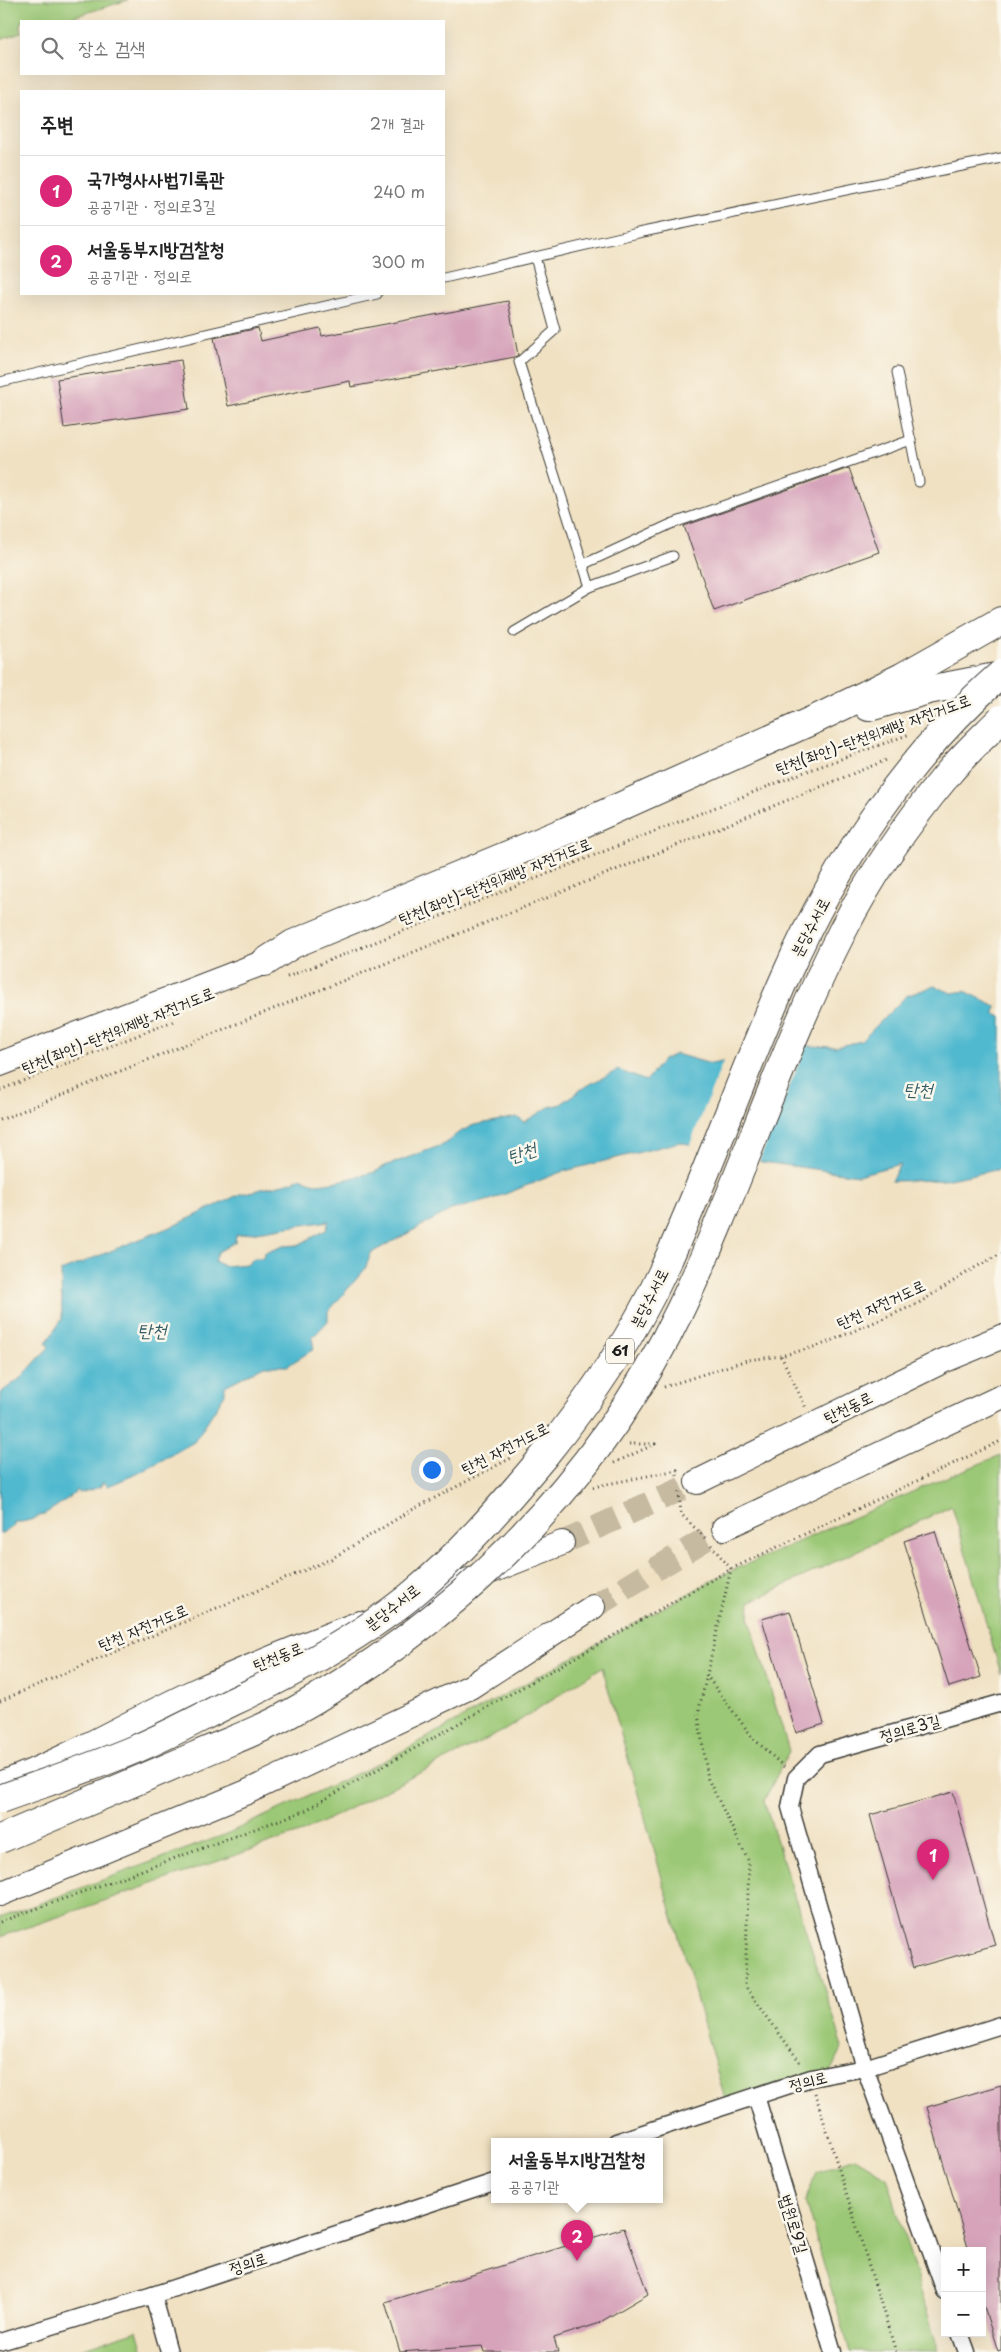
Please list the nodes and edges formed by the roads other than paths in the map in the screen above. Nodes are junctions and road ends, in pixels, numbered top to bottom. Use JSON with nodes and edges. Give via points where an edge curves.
{"nodes":[{"id":1,"x":1001,"y":158,"type":"edge"},
{"id":2,"x":535,"y":257,"type":"junction"},
{"id":3,"x":445,"y":278,"type":"edge"},
{"id":4,"x":373,"y":295,"type":"edge"},
{"id":5,"x":897,"y":372,"type":"dead end"},
{"id":6,"x":0,"y":382,"type":"edge"},
{"id":7,"x":911,"y":440,"type":"junction"},
{"id":8,"x":919,"y":482,"type":"dead end"},
{"id":9,"x":674,"y":556,"type":"dead end"},
{"id":10,"x":582,"y":564,"type":"junction"},
{"id":11,"x":590,"y":586,"type":"junction"},
{"id":12,"x":1001,"y":621,"type":"edge"},
{"id":13,"x":514,"y":632,"type":"dead end"},
{"id":14,"x":1001,"y":675,"type":"edge"},
{"id":15,"x":1001,"y":718,"type":"edge"},
{"id":16,"x":275,"y":970,"type":"junction"},
{"id":17,"x":0,"y":1064,"type":"edge"},
{"id":18,"x":1001,"y":1337,"type":"edge"},
{"id":19,"x":1001,"y":1397,"type":"edge"},
{"id":20,"x":682,"y":1480,"type":"tunnel mouth"},
{"id":21,"x":724,"y":1528,"type":"tunnel mouth"},
{"id":22,"x":562,"y":1542,"type":"tunnel mouth"},
{"id":23,"x":593,"y":1607,"type":"tunnel mouth"},
{"id":24,"x":1001,"y":1703,"type":"edge"},
{"id":25,"x":0,"y":1784,"type":"edge"},
{"id":26,"x":0,"y":1799,"type":"edge"},
{"id":27,"x":0,"y":1839,"type":"edge"},
{"id":28,"x":0,"y":1894,"type":"edge"},
{"id":29,"x":1001,"y":2025,"type":"edge"},
{"id":30,"x":866,"y":2068,"type":"junction"},
{"id":31,"x":756,"y":2096,"type":"junction"},
{"id":32,"x":628,"y":2138,"type":"edge"},
{"id":33,"x":491,"y":2183,"type":"edge"},
{"id":34,"x":941,"y":2280,"type":"edge"},
{"id":35,"x":153,"y":2294,"type":"junction"},
{"id":36,"x":961,"y":2337,"type":"edge"},
{"id":37,"x":0,"y":2342,"type":"edge"},
{"id":38,"x":169,"y":2352,"type":"edge"},
{"id":39,"x":833,"y":2352,"type":"edge"},
{"id":40,"x":966,"y":2352,"type":"edge"}],
"edges":[{"from":1,"to":2,"type":"lane"},
{"from":2,"to":3,"type":"lane"},
{"from":2,"to":10,"type":"lane","via":[[555,330],[519,362]]},
{"from":4,"to":6,"type":"lane"},
{"from":5,"to":7,"type":"lane"},
{"from":7,"to":8,"type":"lane"},
{"from":7,"to":10,"type":"lane","via":[[671,524]]},
{"from":9,"to":11,"type":"lane"},
{"from":10,"to":11,"type":"lane"},
{"from":11,"to":13,"type":"lane"},
{"from":12,"to":16,"type":"highway","via":[[902,677],[820,717],[566,831],[293,944]]},
{"from":14,"to":16,"type":"highway","via":[[928,690],[868,708]]},
{"from":14,"to":26,"type":"highway","name":"분당수서로","number":"61","bridge":true,"via":[[966,705],[912,769],[875,816],[843,868],[787,971],[674,1247],[637,1323],[568,1426],[503,1506],[409,1597],[359,1633],[284,1678],[133,1750]]},
{"from":15,"to":27,"type":"highway","name":"분당수서로","number":"61","bridge":true,"via":[[948,774],[866,888],[798,1023],[681,1309],[602,1443],[516,1544],[443,1610],[368,1664],[280,1719]]},
{"from":16,"to":17,"type":"street"},
{"from":18,"to":20,"type":"street","name":"탄천동로","via":[[943,1361],[814,1424]]},
{"from":19,"to":21,"type":"street"},
{"from":22,"to":25,"type":"street","name":"탄천동로","via":[[270,1658],[195,1691],[38,1770]]},
{"from":23,"to":28,"type":"street","via":[[470,1687],[247,1792]]},
{"from":24,"to":30,"type":"street","name":"정의로3길","via":[[820,1754],[796,1778],[790,1807]]},
{"from":29,"to":30,"type":"street","name":"정의로"},
{"from":30,"to":31,"type":"street","name":"정의로","via":[[811,2078]]},
{"from":30,"to":34,"type":"street"},
{"from":31,"to":32,"type":"street","name":"정의로"},
{"from":31,"to":39,"type":"street","name":"법원로9길"},
{"from":33,"to":35,"type":"street","name":"정의로"},
{"from":35,"to":37,"type":"street","name":"정의로"},
{"from":35,"to":38,"type":"street"},
{"from":36,"to":40,"type":"street"}]}
